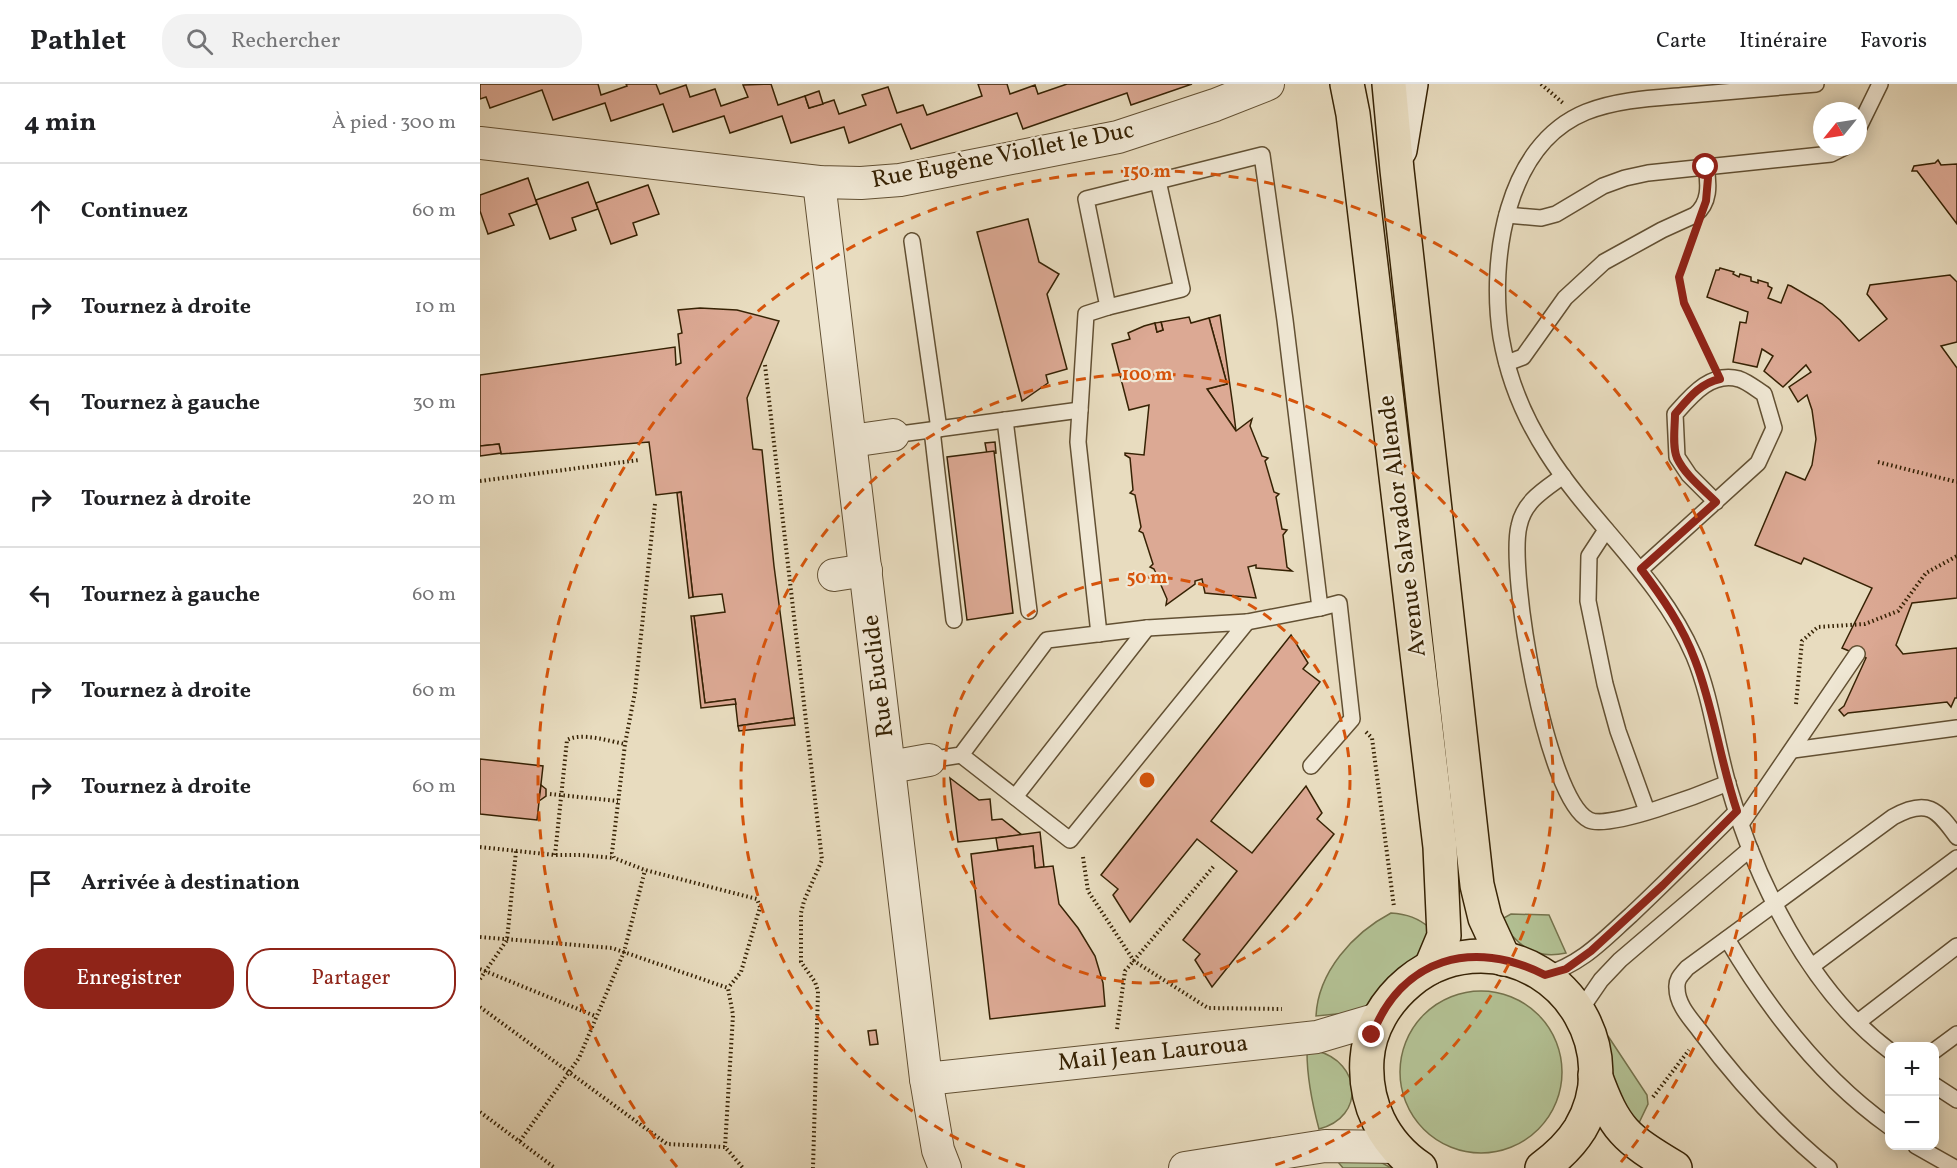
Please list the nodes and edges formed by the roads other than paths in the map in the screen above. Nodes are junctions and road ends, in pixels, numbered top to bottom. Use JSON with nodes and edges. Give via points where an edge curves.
{"nodes":[{"id":1,"x":1347,"y":84,"type":"edge"},
{"id":2,"x":1389,"y":84,"type":"edge"},
{"id":3,"x":1411,"y":84,"type":"edge"},
{"id":4,"x":1816,"y":84,"type":"edge"},
{"id":5,"x":1880,"y":84,"type":"edge"},
{"id":6,"x":1266,"y":85,"type":"edge"},
{"id":7,"x":1867,"y":111,"type":"edge"},
{"id":8,"x":480,"y":143,"type":"edge"},
{"id":9,"x":1813,"y":156,"type":"edge"},
{"id":10,"x":1706,"y":167,"type":"junction"},
{"id":11,"x":1397,"y":170,"type":"junction"},
{"id":12,"x":1158,"y":181,"type":"junction"},
{"id":13,"x":819,"y":182,"type":"junction"},
{"id":14,"x":1507,"y":215,"type":"junction"},
{"id":15,"x":912,"y":241,"type":"dead end"},
{"id":16,"x":1108,"y":307,"type":"junction"},
{"id":17,"x":1507,"y":363,"type":"junction"},
{"id":18,"x":1080,"y":410,"type":"junction"},
{"id":19,"x":1005,"y":420,"type":"junction"},
{"id":20,"x":935,"y":429,"type":"junction"},
{"id":21,"x":893,"y":435,"type":"joint"},
{"id":22,"x":850,"y":441,"type":"junction"},
{"id":23,"x":1563,"y":476,"type":"junction"},
{"id":24,"x":1716,"y":502,"type":"junction"},
{"id":25,"x":1606,"y":530,"type":"junction"},
{"id":26,"x":1641,"y":569,"type":"junction"},
{"id":27,"x":866,"y":570,"type":"junction"},
{"id":28,"x":834,"y":575,"type":"dead end"},
{"id":29,"x":1320,"y":608,"type":"junction"},
{"id":30,"x":1029,"y":611,"type":"dead end"},
{"id":31,"x":954,"y":620,"type":"dead end"},
{"id":32,"x":1247,"y":622,"type":"junction"},
{"id":33,"x":1147,"y":628,"type":"junction"},
{"id":34,"x":1099,"y":634,"type":"junction"},
{"id":35,"x":1857,"y":654,"type":"dead end"},
{"id":36,"x":1957,"y":728,"type":"edge"},
{"id":37,"x":1792,"y":750,"type":"junction"},
{"id":38,"x":961,"y":755,"type":"junction"},
{"id":39,"x":929,"y":760,"type":"joint"},
{"id":40,"x":1311,"y":766,"type":"dead end"},
{"id":41,"x":890,"y":767,"type":"junction"},
{"id":42,"x":1728,"y":783,"type":"junction"},
{"id":43,"x":1015,"y":797,"type":"junction"},
{"id":44,"x":1647,"y":811,"type":"junction"},
{"id":45,"x":1739,"y":818,"type":"junction"},
{"id":46,"x":1957,"y":837,"type":"edge"},
{"id":47,"x":1750,"y":849,"type":"junction"},
{"id":48,"x":1957,"y":858,"type":"edge"},
{"id":49,"x":1775,"y":905,"type":"junction"},
{"id":50,"x":1727,"y":939,"type":"junction"},
{"id":51,"x":1957,"y":946,"type":"edge"},
{"id":52,"x":1504,"y":959,"type":"junction"},
{"id":53,"x":1812,"y":966,"type":"junction"},
{"id":54,"x":1431,"y":967,"type":"junction"},
{"id":55,"x":1545,"y":975,"type":"junction"},
{"id":56,"x":1579,"y":1012,"type":"junction"},
{"id":57,"x":1378,"y":1019,"type":"junction"},
{"id":58,"x":1858,"y":1022,"type":"junction"},
{"id":59,"x":1957,"y":1034,"type":"edge"},
{"id":60,"x":1885,"y":1046,"type":"edge"},
{"id":61,"x":1939,"y":1048,"type":"edge"},
{"id":62,"x":1595,"y":1075,"type":"junction"},
{"id":63,"x":926,"y":1079,"type":"junction"},
{"id":64,"x":1939,"y":1088,"type":"edge"},
{"id":65,"x":1957,"y":1100,"type":"edge"},
{"id":66,"x":1885,"y":1123,"type":"edge"},
{"id":67,"x":1396,"y":1147,"type":"junction"},
{"id":68,"x":1923,"y":1150,"type":"edge"},
{"id":69,"x":945,"y":1168,"type":"edge"},
{"id":70,"x":1185,"y":1168,"type":"edge"},
{"id":71,"x":1420,"y":1168,"type":"edge"},
{"id":72,"x":1542,"y":1168,"type":"edge"},
{"id":73,"x":1675,"y":1168,"type":"edge"},
{"id":74,"x":1829,"y":1168,"type":"edge"},
{"id":75,"x":1955,"y":1168,"type":"edge"}],
"edges":[{"from":1,"to":54,"type":"main road","name":"Avenue Salvador Allende","via":[[1440,848],[1444,936]]},
{"from":2,"to":11,"type":"main road","name":"Avenue Salvador Allende"},
{"from":3,"to":11,"type":"main road"},
{"from":4,"to":14,"type":"lane","via":[[1658,98],[1588,112],[1570,120],[1539,148],[1525,167]]},
{"from":5,"to":7,"type":"lane"},
{"from":6,"to":13,"type":"street","name":"Rue Eugène Viollet le Duc","via":[[1118,137],[900,180]]},
{"from":8,"to":13,"type":"street","name":"Rue Eugène Viollet le Duc"},
{"from":9,"to":10,"type":"lane"},
{"from":10,"to":14,"type":"lane","via":[[1625,178],[1541,218]]},
{"from":10,"to":17,"type":"lane","via":[[1708,191],[1702,209],[1604,262],[1565,298],[1523,357]]},
{"from":11,"to":52,"type":"main road","name":"Avenue Salvador Allende","via":[[1477,885],[1487,924]]},
{"from":12,"to":16,"type":"lane","via":[[1086,200]]},
{"from":12,"to":16,"type":"lane","via":[[1182,289]]},
{"from":12,"to":29,"type":"lane","via":[[1262,155]]},
{"from":13,"to":22,"type":"street","name":"Rue Euclide"},
{"from":14,"to":17,"type":"lane","via":[[1498,299]]},
{"from":15,"to":20,"type":"lane"},
{"from":16,"to":18,"type":"lane","via":[[1086,314]]},
{"from":17,"to":23,"type":"lane","via":[[1527,418]]},
{"from":18,"to":19,"type":"lane"},
{"from":18,"to":34,"type":"lane","via":[[1078,442]]},
{"from":19,"to":20,"type":"lane"},
{"from":19,"to":30,"type":"lane"},
{"from":20,"to":21,"type":"lane"},
{"from":20,"to":31,"type":"lane"},
{"from":21,"to":22,"type":"street"},
{"from":22,"to":27,"type":"street","name":"Rue Euclide"},
{"from":23,"to":25,"type":"lane"},
{"from":23,"to":44,"type":"lane","via":[[1526,506],[1516,552],[1526,640],[1544,727],[1562,781],[1579,813],[1591,821],[1607,822]]},
{"from":24,"to":24,"type":"lane","via":[[1758,463],[1774,428],[1764,394],[1741,380],[1713,381],[1695,391],[1675,414],[1677,457],[1689,476]]},
{"from":24,"to":26,"type":"lane"},
{"from":25,"to":26,"type":"lane"},
{"from":25,"to":44,"type":"lane","via":[[1589,556],[1588,601],[1607,694]]},
{"from":26,"to":42,"type":"lane","via":[[1664,600],[1695,658]]},
{"from":27,"to":28,"type":"street"},
{"from":27,"to":41,"type":"street","name":"Rue Euclide"},
{"from":29,"to":32,"type":"lane"},
{"from":29,"to":40,"type":"lane","via":[[1340,603],[1352,719]]},
{"from":32,"to":33,"type":"lane"},
{"from":32,"to":43,"type":"lane","via":[[1071,840]]},
{"from":33,"to":34,"type":"lane"},
{"from":33,"to":43,"type":"lane"},
{"from":34,"to":38,"type":"lane","via":[[1047,640]]},
{"from":35,"to":37,"type":"lane"},
{"from":36,"to":37,"type":"lane"},
{"from":37,"to":45,"type":"lane"},
{"from":38,"to":39,"type":"lane"},
{"from":38,"to":43,"type":"lane"},
{"from":39,"to":41,"type":"street"},
{"from":41,"to":63,"type":"street","name":"Rue Euclide"},
{"from":42,"to":44,"type":"lane"},
{"from":42,"to":45,"type":"lane"},
{"from":45,"to":47,"type":"lane"},
{"from":45,"to":55,"type":"lane","via":[[1591,951],[1566,969]]},
{"from":46,"to":49,"type":"lane","via":[[1932,809],[1919,806],[1906,810]]},
{"from":47,"to":49,"type":"lane"},
{"from":47,"to":56,"type":"lane","via":[[1620,960]]},
{"from":48,"to":53,"type":"lane"},
{"from":49,"to":50,"type":"lane"},
{"from":49,"to":53,"type":"lane"},
{"from":50,"to":66,"type":"lane","via":[[1754,985],[1781,1020],[1840,1084]]},
{"from":50,"to":74,"type":"lane","via":[[1679,976],[1679,1000],[1766,1111]]},
{"from":51,"to":58,"type":"lane"},
{"from":52,"to":54,"type":"main road","via":[[1467,957]]},
{"from":52,"to":55,"type":"main road"},
{"from":53,"to":58,"type":"lane"},
{"from":54,"to":57,"type":"main road","via":[[1401,989]]},
{"from":55,"to":56,"type":"main road"},
{"from":56,"to":62,"type":"main road","via":[[1591,1042]]},
{"from":57,"to":63,"type":"street","name":"Mail Jean Lauroua","via":[[1317,1037]]},
{"from":57,"to":67,"type":"main road","via":[[1368,1052],[1367,1086],[1377,1119]]},
{"from":58,"to":60,"type":"lane"},
{"from":59,"to":61,"type":"lane"},
{"from":62,"to":72,"type":"main road","via":[[1588,1112],[1580,1129],[1569,1145]]},
{"from":62,"to":73,"type":"main road","via":[[1616,1123],[1642,1148]]},
{"from":63,"to":69,"type":"street","name":"Rue Euclide","via":[[938,1150]]},
{"from":64,"to":65,"type":"lane"},
{"from":67,"to":70,"type":"street","via":[[1326,1146]]},
{"from":67,"to":71,"type":"main road"},
{"from":68,"to":75,"type":"lane"}]}
